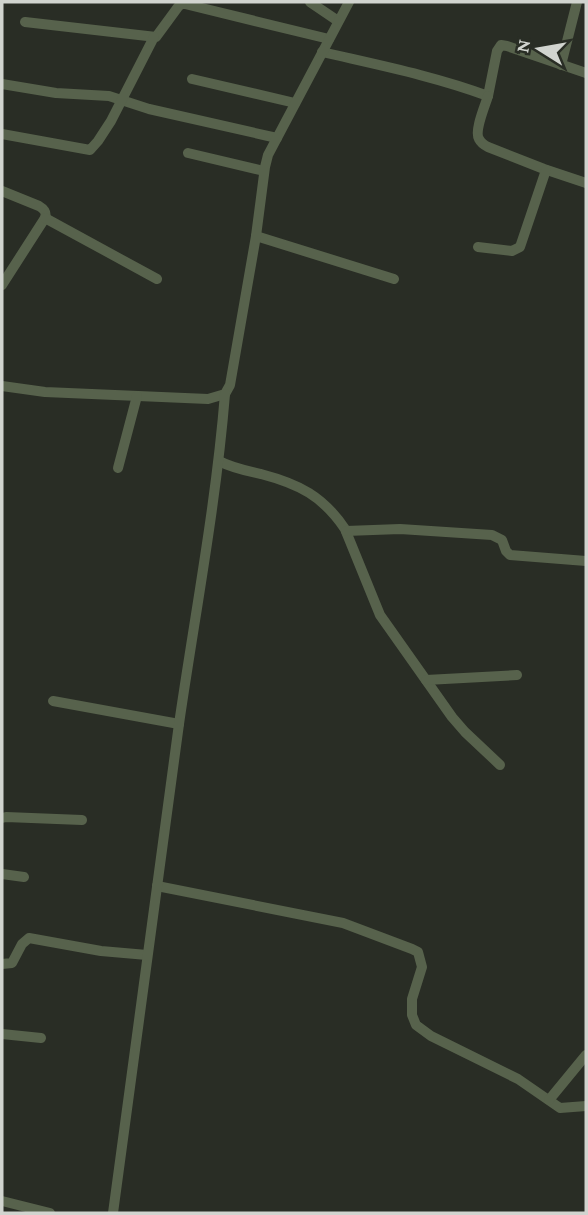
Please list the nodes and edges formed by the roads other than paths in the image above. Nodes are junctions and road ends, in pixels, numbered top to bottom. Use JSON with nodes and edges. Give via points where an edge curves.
{"nodes":[{"id":1,"x":310,"y":2,"type":"edge"},
{"id":2,"x":349,"y":2,"type":"edge"},
{"id":3,"x":577,"y":2,"type":"edge"},
{"id":4,"x":181,"y":3,"type":"edge"},
{"id":5,"x":338,"y":21,"type":"junction"},
{"id":6,"x":25,"y":22,"type":"dead end"},
{"id":7,"x":155,"y":37,"type":"junction"},
{"id":8,"x":329,"y":39,"type":"junction"},
{"id":9,"x":322,"y":52,"type":"junction"},
{"id":10,"x":561,"y":65,"type":"junction"},
{"id":11,"x":586,"y":73,"type":"edge"},
{"id":12,"x":192,"y":79,"type":"dead end"},
{"id":13,"x":2,"y":84,"type":"edge"},
{"id":14,"x":488,"y":96,"type":"junction"},
{"id":15,"x":122,"y":100,"type":"junction"},
{"id":16,"x":295,"y":103,"type":"junction"},
{"id":17,"x":2,"y":134,"type":"edge"},
{"id":18,"x":277,"y":138,"type":"junction"},
{"id":19,"x":188,"y":153,"type":"dead end"},
{"id":20,"x":546,"y":170,"type":"junction"},
{"id":21,"x":264,"y":171,"type":"junction"},
{"id":22,"x":586,"y":183,"type":"edge"},
{"id":23,"x":2,"y":191,"type":"edge"},
{"id":24,"x":45,"y":218,"type":"junction"},
{"id":25,"x":256,"y":236,"type":"junction"},
{"id":26,"x":478,"y":247,"type":"dead end"},
{"id":27,"x":157,"y":279,"type":"dead end"},
{"id":28,"x":394,"y":279,"type":"dead end"},
{"id":29,"x":2,"y":285,"type":"edge"},
{"id":30,"x":2,"y":386,"type":"edge"},
{"id":31,"x":225,"y":394,"type":"junction"},
{"id":32,"x":137,"y":396,"type":"junction"},
{"id":33,"x":219,"y":461,"type":"junction"},
{"id":34,"x":118,"y":468,"type":"dead end"},
{"id":35,"x":346,"y":531,"type":"junction"},
{"id":36,"x":586,"y":561,"type":"edge"},
{"id":37,"x":517,"y":675,"type":"dead end"},
{"id":38,"x":426,"y":680,"type":"junction"},
{"id":39,"x":53,"y":701,"type":"dead end"},
{"id":40,"x":179,"y":724,"type":"junction"},
{"id":41,"x":500,"y":765,"type":"dead end"},
{"id":42,"x":2,"y":818,"type":"edge"},
{"id":43,"x":82,"y":820,"type":"dead end"},
{"id":44,"x":2,"y":874,"type":"edge"},
{"id":45,"x":24,"y":877,"type":"dead end"},
{"id":46,"x":157,"y":886,"type":"junction"},
{"id":47,"x":147,"y":955,"type":"junction"},
{"id":48,"x":2,"y":964,"type":"edge"},
{"id":49,"x":2,"y":1034,"type":"edge"},
{"id":50,"x":41,"y":1038,"type":"dead end"},
{"id":51,"x":586,"y":1055,"type":"edge"},
{"id":52,"x":549,"y":1100,"type":"junction"},
{"id":53,"x":586,"y":1106,"type":"edge"},
{"id":54,"x":2,"y":1201,"type":"edge"},
{"id":55,"x":50,"y":1213,"type":"edge"},
{"id":56,"x":113,"y":1213,"type":"edge"}],
"edges":[{"from":1,"to":5,"type":"street"},
{"from":2,"to":5,"type":"street"},
{"from":3,"to":10,"type":"street"},
{"from":4,"to":7,"type":"street"},
{"from":4,"to":8,"type":"street"},
{"from":5,"to":8,"type":"street"},
{"from":6,"to":7,"type":"street"},
{"from":7,"to":15,"type":"street"},
{"from":8,"to":9,"type":"street"},
{"from":9,"to":14,"type":"street"},
{"from":9,"to":16,"type":"street"},
{"from":10,"to":11,"type":"street"},
{"from":10,"to":14,"type":"street","via":[[501,45]]},
{"from":12,"to":16,"type":"street"},
{"from":13,"to":15,"type":"street"},
{"from":14,"to":20,"type":"street","via":[[479,139]]},
{"from":15,"to":17,"type":"street","via":[[90,150]]},
{"from":15,"to":18,"type":"street"},
{"from":16,"to":18,"type":"street"},
{"from":18,"to":21,"type":"street"},
{"from":19,"to":21,"type":"street"},
{"from":20,"to":22,"type":"street"},
{"from":20,"to":26,"type":"street","via":[[520,247],[512,251]]},
{"from":21,"to":25,"type":"street"},
{"from":23,"to":24,"type":"street","via":[[39,206],[45,210]]},
{"from":24,"to":27,"type":"street"},
{"from":24,"to":29,"type":"street"},
{"from":25,"to":28,"type":"street"},
{"from":25,"to":31,"type":"street"},
{"from":30,"to":32,"type":"street"},
{"from":31,"to":32,"type":"street","via":[[208,399]]},
{"from":31,"to":33,"type":"street"},
{"from":32,"to":34,"type":"street"},
{"from":33,"to":35,"type":"street","via":[[311,493]]},
{"from":33,"to":40,"type":"street"},
{"from":35,"to":36,"type":"street","via":[[400,528],[492,535],[502,540],[510,555]]},
{"from":35,"to":38,"type":"street","via":[[380,615]]},
{"from":37,"to":38,"type":"street"},
{"from":38,"to":41,"type":"street","via":[[465,732]]},
{"from":39,"to":40,"type":"street"},
{"from":40,"to":46,"type":"street"},
{"from":42,"to":43,"type":"street"},
{"from":44,"to":45,"type":"street"},
{"from":46,"to":47,"type":"street"},
{"from":46,"to":52,"type":"street","via":[[343,923],[418,952],[422,967],[412,999],[416,1025]]},
{"from":47,"to":48,"type":"street","via":[[29,938],[12,963]]},
{"from":47,"to":56,"type":"street"},
{"from":49,"to":50,"type":"street"},
{"from":51,"to":52,"type":"street"},
{"from":52,"to":53,"type":"street","via":[[564,1108]]},
{"from":54,"to":55,"type":"street"}]}
